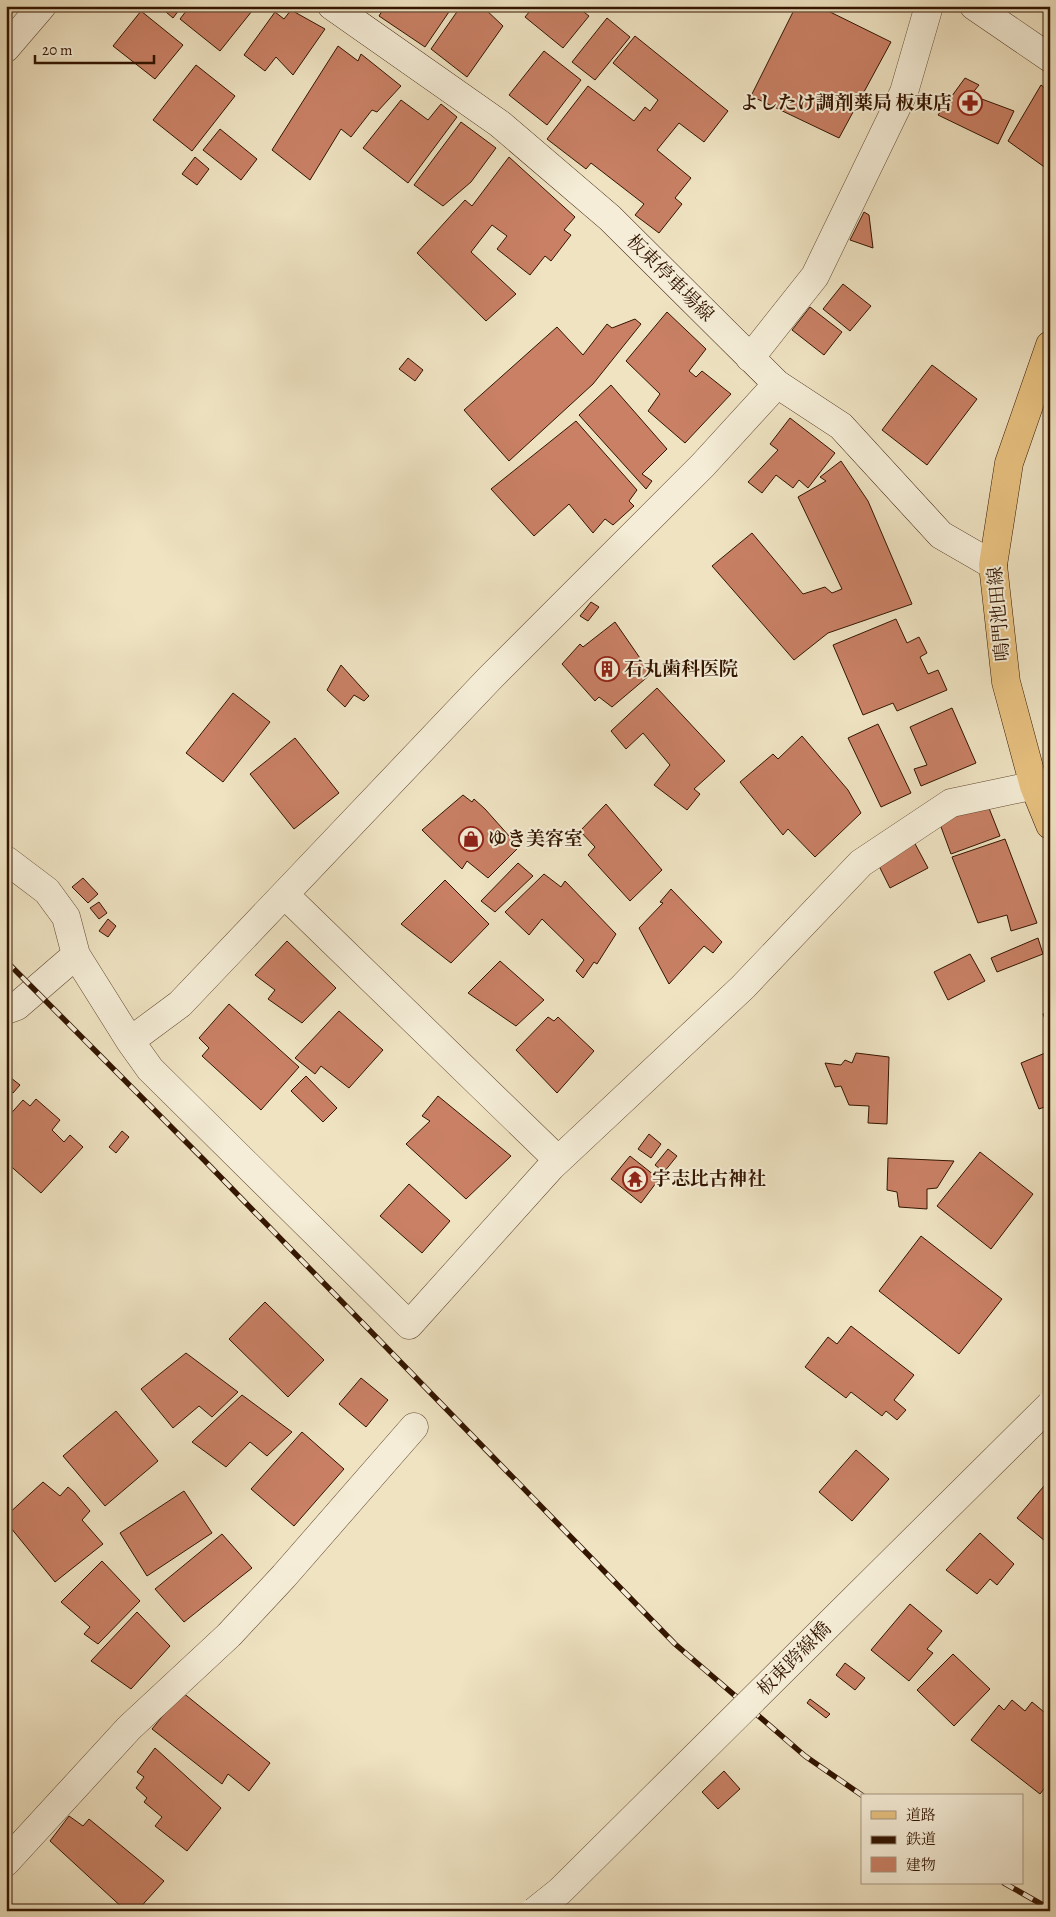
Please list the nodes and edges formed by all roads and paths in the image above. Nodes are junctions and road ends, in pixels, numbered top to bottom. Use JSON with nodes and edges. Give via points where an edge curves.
{"nodes":[{"id":1,"x":42,"y":6,"type":"edge"},
{"id":2,"x":332,"y":6,"type":"edge"},
{"id":3,"x":929,"y":6,"type":"edge"},
{"id":4,"x":974,"y":6,"type":"edge"},
{"id":5,"x":6,"y":48,"type":"edge"},
{"id":6,"x":1050,"y":58,"type":"edge"},
{"id":7,"x":1050,"y":345,"type":"edge"},
{"id":8,"x":750,"y":358,"type":"junction"},
{"id":9,"x":777,"y":384,"type":"junction"},
{"id":10,"x":993,"y":565,"type":"junction"},
{"id":11,"x":1042,"y":784,"type":"edge"},
{"id":12,"x":1050,"y":825,"type":"edge"},
{"id":13,"x":6,"y":860,"type":"edge"},
{"id":14,"x":285,"y":895,"type":"junction"},
{"id":15,"x":76,"y":955,"type":"junction"},
{"id":16,"x":6,"y":1010,"type":"edge"},
{"id":17,"x":130,"y":1041,"type":"junction"},
{"id":18,"x":558,"y":1160,"type":"junction"},
{"id":19,"x":1050,"y":1405,"type":"edge"},
{"id":20,"x":414,"y":1428,"type":"dead end"},
{"id":21,"x":6,"y":1862,"type":"edge"},
{"id":22,"x":535,"y":1911,"type":"edge"}],
"edges":[{"from":1,"to":5,"type":"street"},
{"from":2,"to":8,"type":"street","name":"板東停車場線","via":[[500,124],[610,218]]},
{"from":3,"to":8,"type":"street","via":[[904,92],[815,276]]},
{"from":4,"to":6,"type":"street"},
{"from":7,"to":10,"type":"main road","name":"鳴門池田線","via":[[1010,463]]},
{"from":8,"to":9,"type":"street","name":"板東停車場線"},
{"from":9,"to":10,"type":"street","name":"板東停車場線","via":[[841,426],[941,535]]},
{"from":9,"to":14,"type":"street","via":[[703,465],[490,678]]},
{"from":10,"to":11,"type":"main road","name":"鳴門池田線","via":[[1006,682]]},
{"from":11,"to":12,"type":"main road","name":"鳴門池田線"},
{"from":11,"to":18,"type":"street","via":[[950,803],[861,862],[743,987]]},
{"from":13,"to":15,"type":"street","via":[[47,891],[66,917]]},
{"from":14,"to":17,"type":"street","via":[[180,1004]]},
{"from":14,"to":18,"type":"street"},
{"from":15,"to":16,"type":"street","via":[[17,1006]]},
{"from":15,"to":17,"type":"street"},
{"from":17,"to":18,"type":"street","via":[[150,1069],[408,1325]]},
{"from":19,"to":22,"type":"street","name":"板東跨線橋","bridge":true,"via":[[560,1891]]},
{"from":20,"to":21,"type":"street","via":[[241,1622],[129,1728]]}]}
